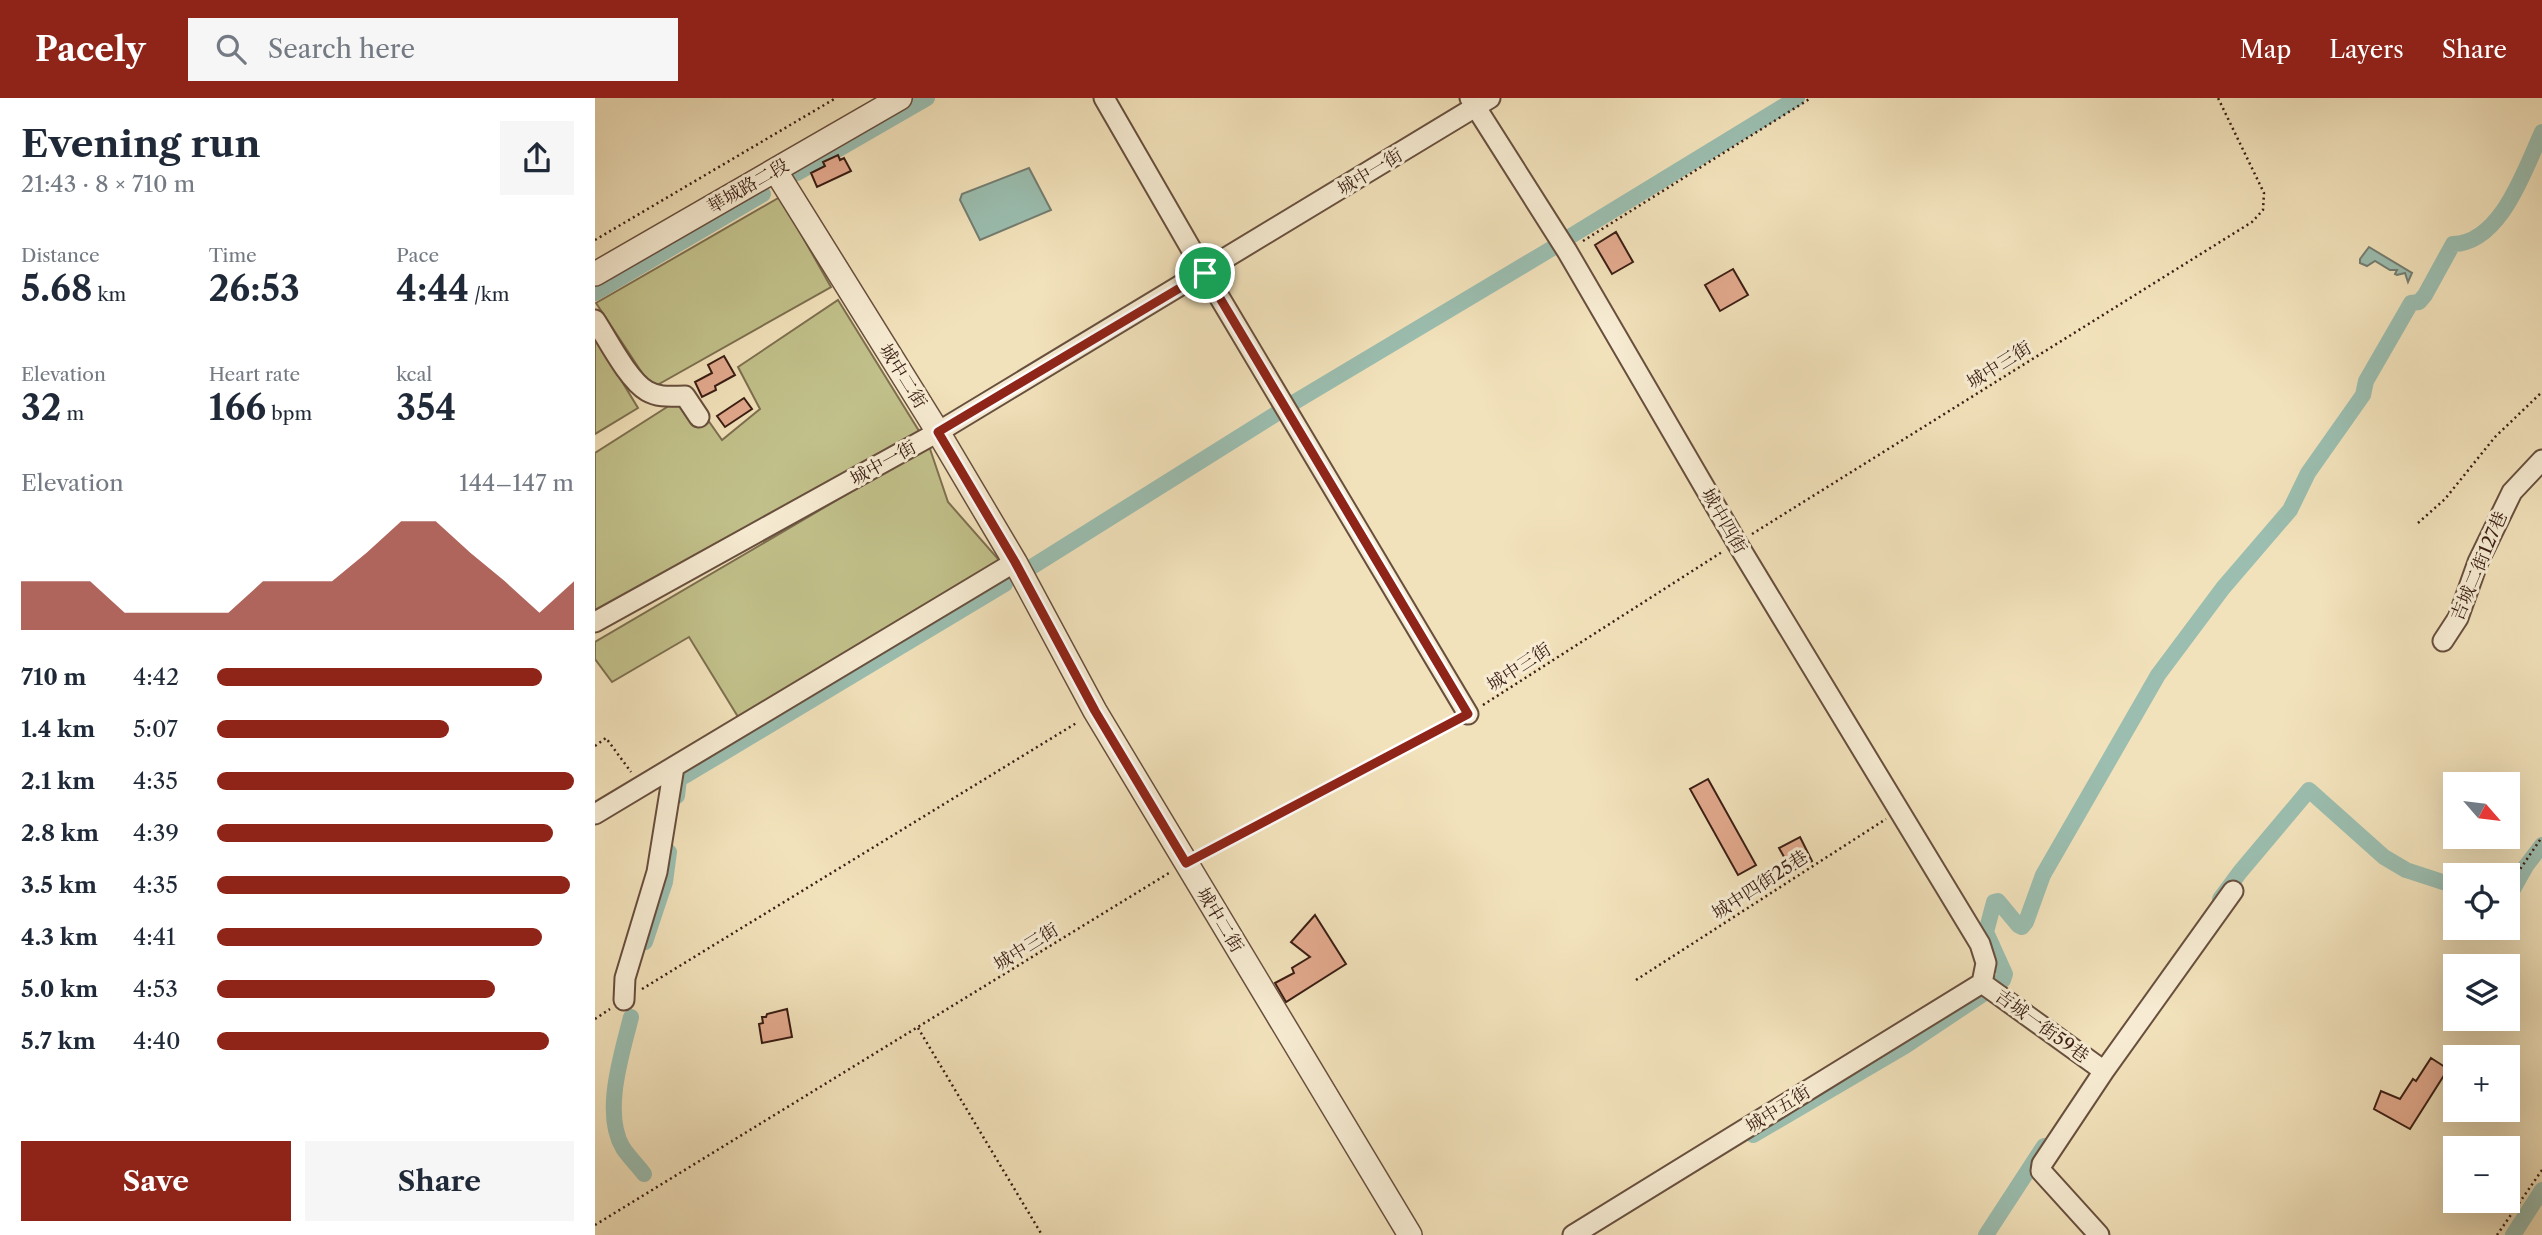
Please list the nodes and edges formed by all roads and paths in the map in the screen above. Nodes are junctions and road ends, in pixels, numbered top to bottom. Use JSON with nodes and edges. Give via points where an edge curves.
{"nodes":[{"id":1,"x":836,"y":98,"type":"edge"},
{"id":2,"x":900,"y":98,"type":"edge"},
{"id":3,"x":1104,"y":98,"type":"edge"},
{"id":4,"x":1811,"y":98,"type":"edge"},
{"id":5,"x":2218,"y":98,"type":"edge"},
{"id":6,"x":1478,"y":101,"type":"edge"},
{"id":7,"x":775,"y":170,"type":"junction"},
{"id":8,"x":595,"y":240,"type":"edge"},
{"id":9,"x":1567,"y":251,"type":"junction"},
{"id":10,"x":1205,"y":273,"type":"junction"},
{"id":11,"x":595,"y":274,"type":"edge"},
{"id":12,"x":595,"y":320,"type":"edge"},
{"id":13,"x":2542,"y":392,"type":"edge"},
{"id":14,"x":699,"y":417,"type":"dead end"},
{"id":15,"x":938,"y":432,"type":"junction"},
{"id":16,"x":2542,"y":460,"type":"edge"},
{"id":17,"x":2418,"y":523,"type":"dead end"},
{"id":18,"x":1737,"y":543,"type":"junction"},
{"id":19,"x":1015,"y":562,"type":"junction"},
{"id":20,"x":595,"y":622,"type":"edge"},
{"id":21,"x":2444,"y":641,"type":"dead end"},
{"id":22,"x":1095,"y":711,"type":"junction"},
{"id":23,"x":1468,"y":714,"type":"junction"},
{"id":24,"x":595,"y":746,"type":"edge"},
{"id":25,"x":674,"y":767,"type":"junction"},
{"id":26,"x":642,"y":786,"type":"junction"},
{"id":27,"x":1898,"y":811,"type":"junction"},
{"id":28,"x":595,"y":814,"type":"edge"},
{"id":29,"x":2542,"y":837,"type":"edge"},
{"id":30,"x":1186,"y":863,"type":"junction"},
{"id":31,"x":2520,"y":869,"type":"edge"},
{"id":32,"x":2234,"y":891,"type":"dead end"},
{"id":33,"x":1980,"y":944,"type":"joint"},
{"id":34,"x":1636,"y":980,"type":"dead end"},
{"id":35,"x":1982,"y":983,"type":"junction"},
{"id":36,"x":624,"y":1000,"type":"junction"},
{"id":37,"x":595,"y":1019,"type":"edge"},
{"id":38,"x":918,"y":1027,"type":"junction"},
{"id":39,"x":2104,"y":1071,"type":"junction"},
{"id":40,"x":2542,"y":1170,"type":"edge"},
{"id":41,"x":595,"y":1225,"type":"edge"},
{"id":42,"x":1042,"y":1235,"type":"edge"},
{"id":43,"x":1410,"y":1235,"type":"edge"},
{"id":44,"x":1573,"y":1235,"type":"edge"},
{"id":45,"x":2099,"y":1235,"type":"edge"},
{"id":46,"x":2497,"y":1235,"type":"edge"}],
"edges":[{"from":1,"to":8,"type":"path"},
{"from":2,"to":7,"type":"street","name":"華城路二段"},
{"from":3,"to":10,"type":"street"},
{"from":4,"to":9,"type":"path"},
{"from":5,"to":18,"type":"path","name":"城中三街","via":[[2264,193],[2263,210],[2252,222]]},
{"from":6,"to":9,"type":"street","name":"城中四街"},
{"from":6,"to":10,"type":"street","name":"城中一街"},
{"from":7,"to":11,"type":"street","name":"華城路二段"},
{"from":7,"to":15,"type":"street","name":"城中二街"},
{"from":9,"to":18,"type":"street","name":"城中四街"},
{"from":10,"to":15,"type":"street","name":"城中一街"},
{"from":10,"to":23,"type":"street"},
{"from":12,"to":14,"type":"street","via":[[646,391],[685,396]]},
{"from":13,"to":17,"type":"path","via":[[2495,436],[2445,499]]},
{"from":15,"to":19,"type":"street","name":"城中二街"},
{"from":15,"to":20,"type":"street","name":"城中一街"},
{"from":16,"to":21,"type":"street","name":"吉城二街127巷","via":[[2512,492]]},
{"from":18,"to":23,"type":"path","name":"城中三街"},
{"from":18,"to":27,"type":"street","name":"城中四街"},
{"from":19,"to":22,"type":"street","name":"城中二街"},
{"from":19,"to":25,"type":"street"},
{"from":22,"to":30,"type":"street","name":"城中二街"},
{"from":22,"to":36,"type":"path"},
{"from":23,"to":30,"type":"path","name":"城中三街"},
{"from":24,"to":26,"type":"path","via":[[606,738]]},
{"from":25,"to":26,"type":"street"},
{"from":25,"to":36,"type":"street","via":[[657,872],[625,978]]},
{"from":26,"to":28,"type":"street"},
{"from":27,"to":33,"type":"street","name":"城中四街"},
{"from":27,"to":34,"type":"path","name":"城中四街25巷"},
{"from":29,"to":31,"type":"path"},
{"from":30,"to":38,"type":"path","name":"城中三街"},
{"from":30,"to":43,"type":"street","name":"城中二街"},
{"from":32,"to":39,"type":"street"},
{"from":33,"to":35,"type":"street","name":"吉城一街59巷","via":[[1986,964]]},
{"from":35,"to":39,"type":"street","name":"吉城一街59巷"},
{"from":35,"to":44,"type":"street","name":"城中五街"},
{"from":36,"to":37,"type":"path"},
{"from":38,"to":41,"type":"path","name":"城中三街"},
{"from":38,"to":42,"type":"path"},
{"from":39,"to":45,"type":"street","name":"吉城一街59巷","via":[[2041,1171]]},
{"from":40,"to":46,"type":"path"}]}
